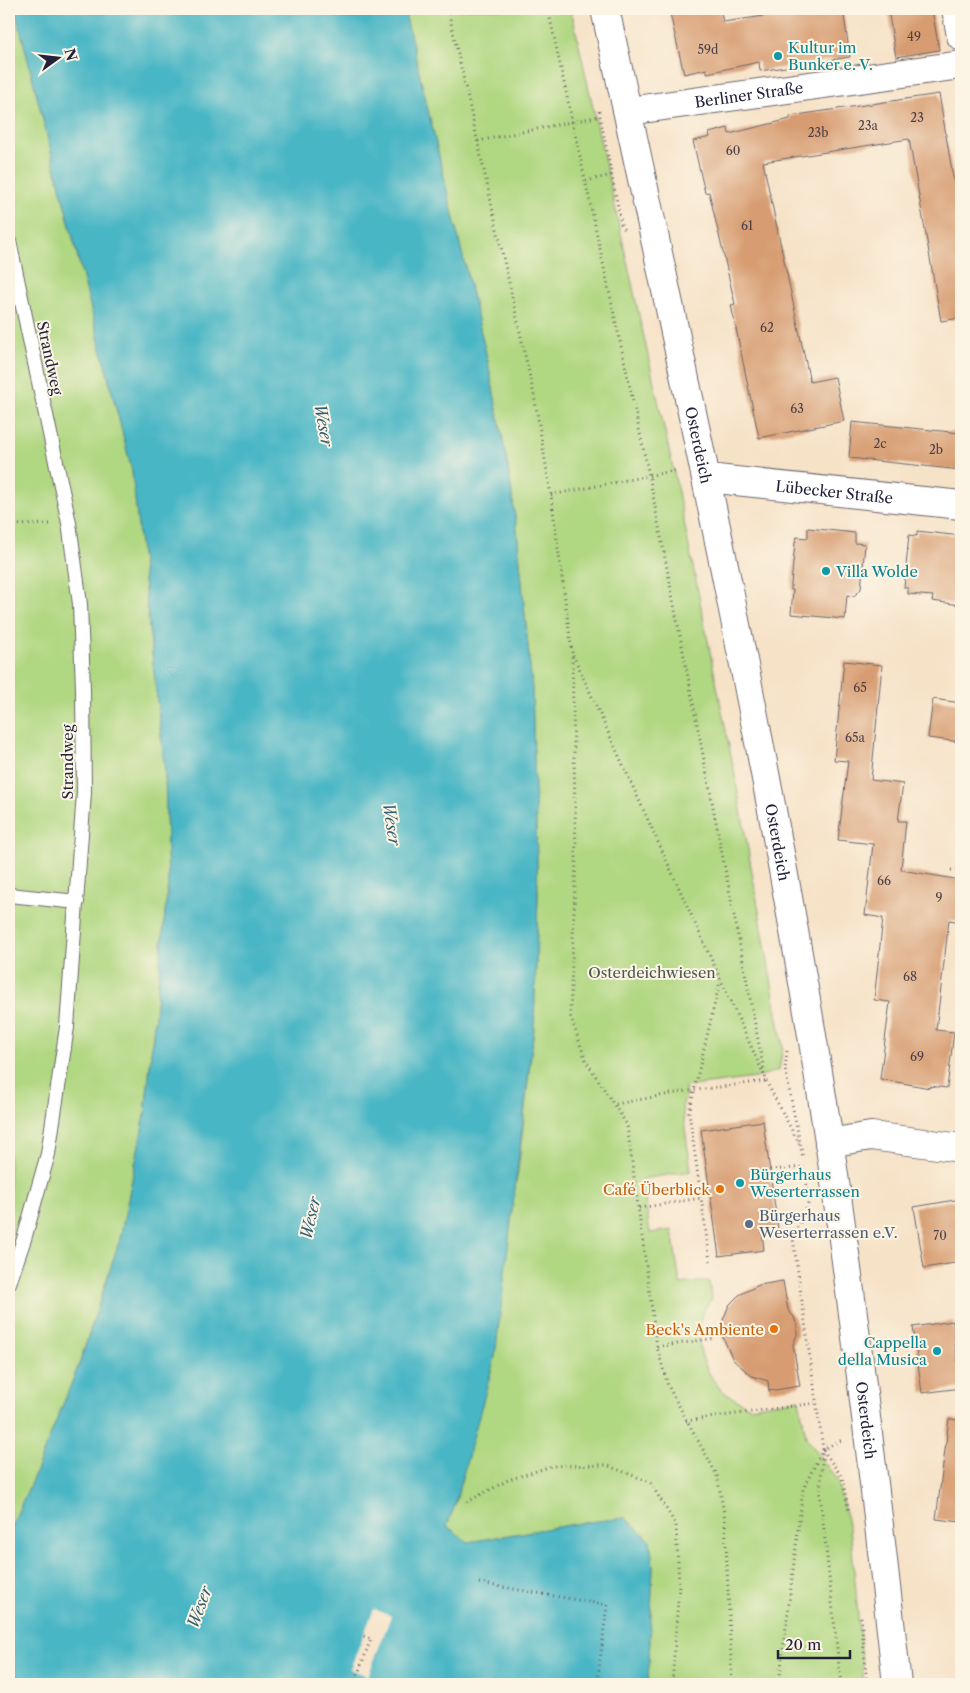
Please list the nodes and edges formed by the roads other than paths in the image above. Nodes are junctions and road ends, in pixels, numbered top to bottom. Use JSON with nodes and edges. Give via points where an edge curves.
{"nodes":[{"id":1,"x":606,"y":9,"type":"edge"},
{"id":2,"x":956,"y":9,"type":"edge"},
{"id":3,"x":961,"y":36,"type":"edge"},
{"id":4,"x":961,"y":64,"type":"edge"},
{"id":5,"x":628,"y":111,"type":"junction"},
{"id":6,"x":9,"y":240,"type":"edge"},
{"id":7,"x":706,"y":471,"type":"junction"},
{"id":8,"x":961,"y":505,"type":"edge"},
{"id":9,"x":9,"y":895,"type":"edge"},
{"id":10,"x":77,"y":902,"type":"junction"},
{"id":11,"x":829,"y":1142,"type":"junction"},
{"id":12,"x":961,"y":1148,"type":"edge"},
{"id":13,"x":9,"y":1283,"type":"edge"},
{"id":14,"x":897,"y":1684,"type":"edge"}],
"edges":[{"from":1,"to":5,"type":"main road","name":"Osterdeich"},
{"from":2,"to":3,"type":"main road"},
{"from":4,"to":5,"type":"main road","name":"Berliner Straße"},
{"from":5,"to":7,"type":"main road","name":"Osterdeich"},
{"from":6,"to":10,"type":"lane","name":"Strandweg","via":[[69,523],[80,604],[84,793]]},
{"from":7,"to":8,"type":"main road","name":"Lübecker Straße"},
{"from":7,"to":11,"type":"main road","name":"Osterdeich","via":[[764,769]]},
{"from":9,"to":10,"type":"lane"},
{"from":10,"to":13,"type":"lane","name":"Strandweg","via":[[67,1027],[48,1154]]},
{"from":11,"to":12,"type":"main road","via":[[871,1136]]},
{"from":11,"to":14,"type":"main road","name":"Osterdeich","via":[[869,1428]]}]}
